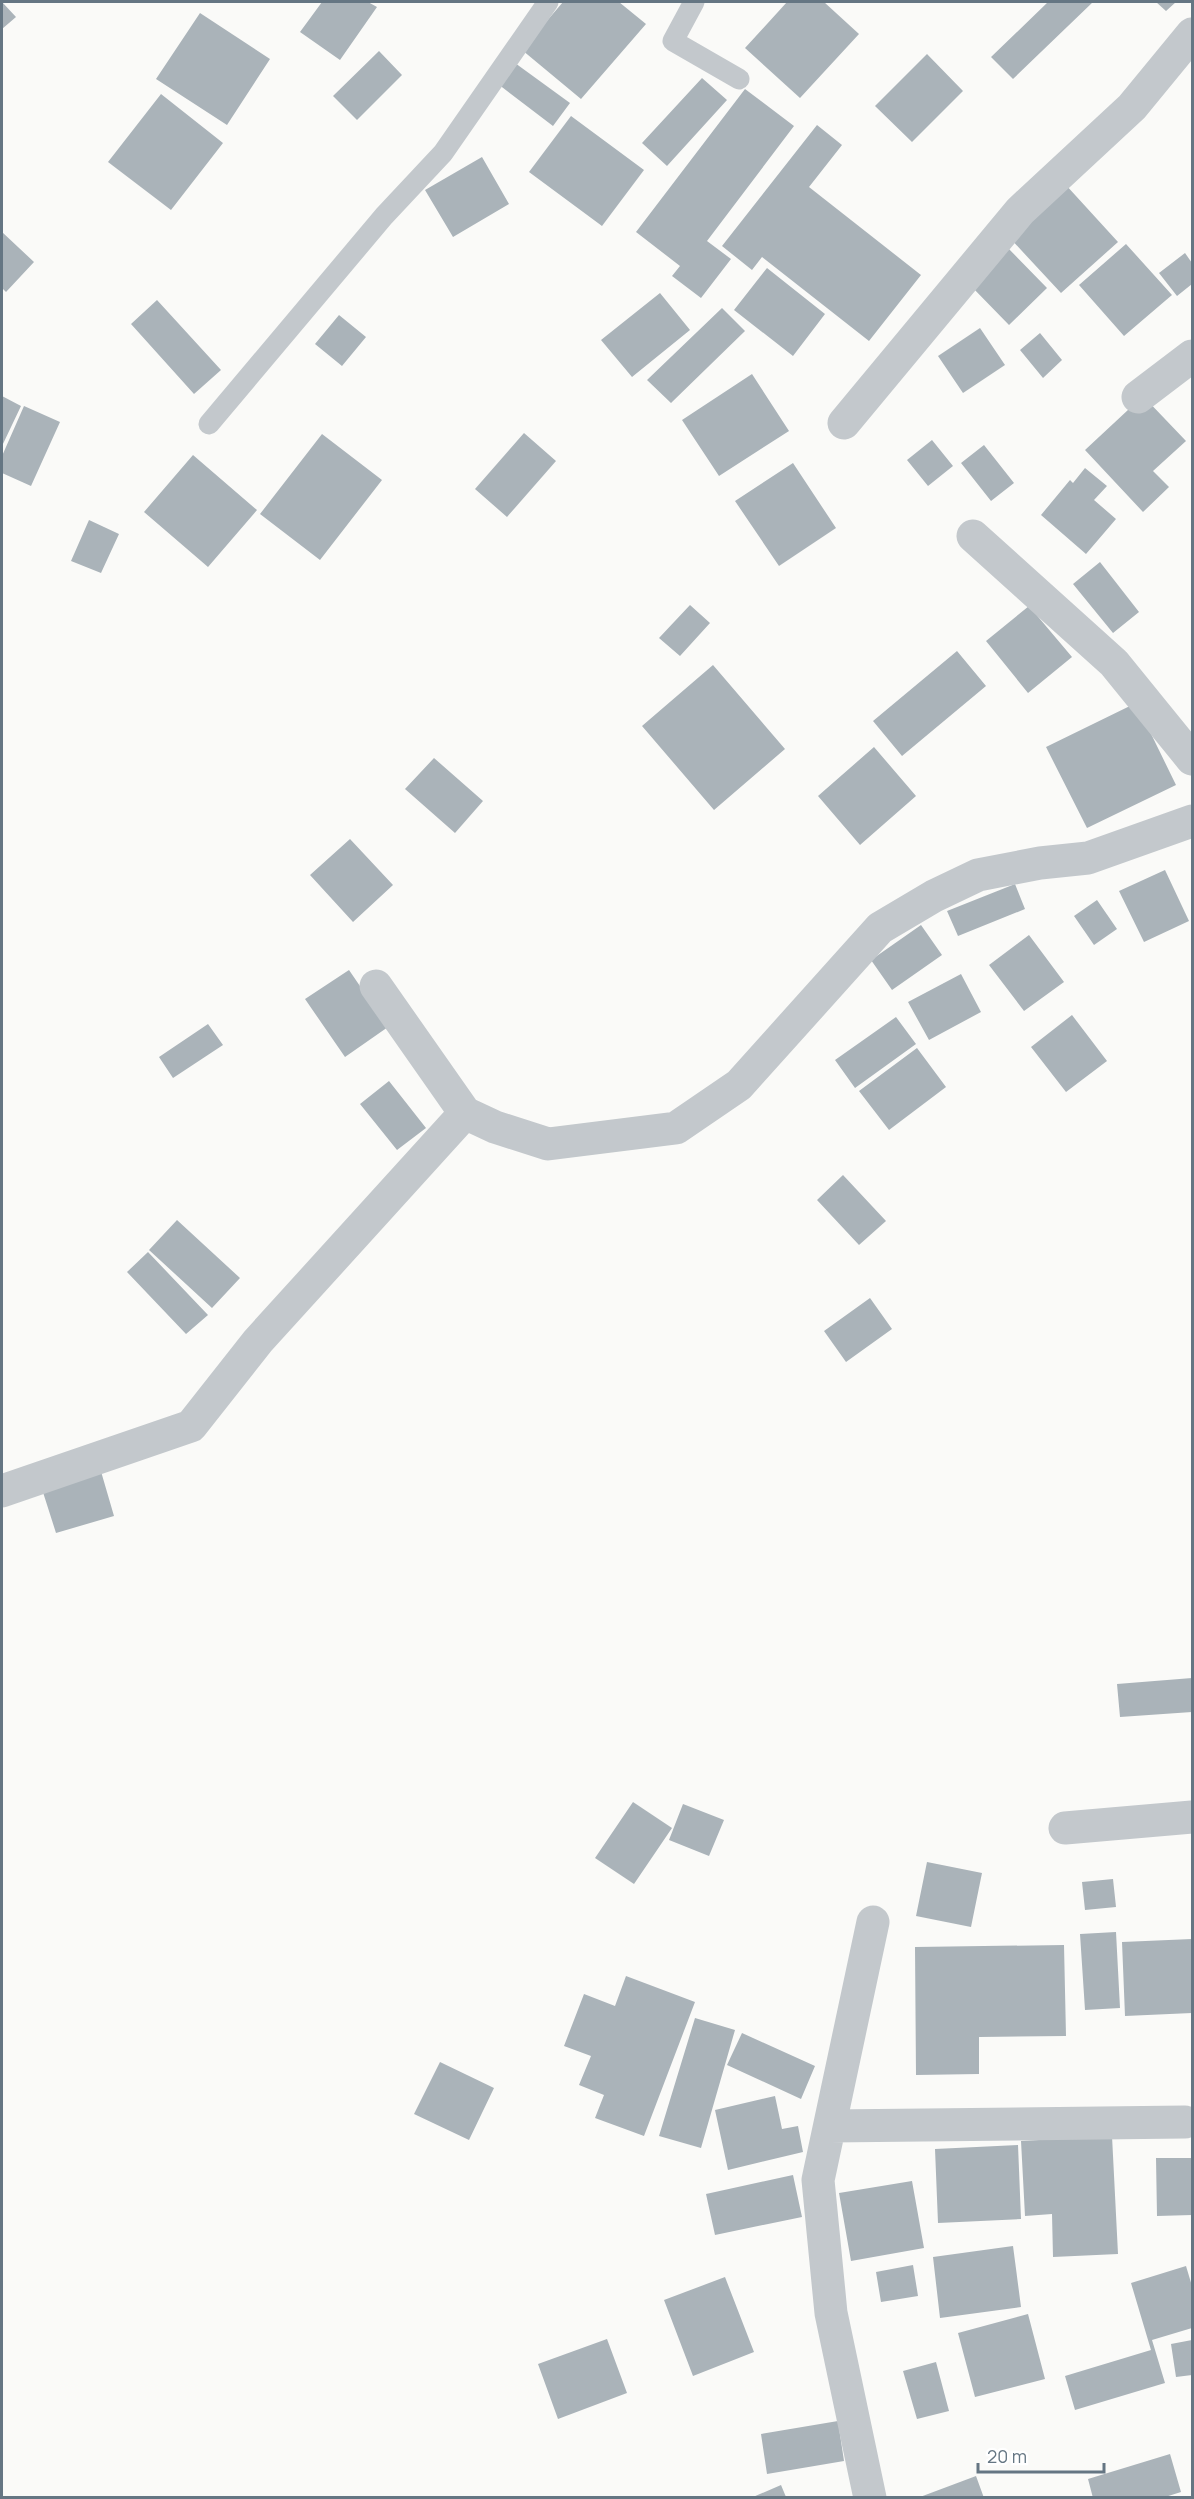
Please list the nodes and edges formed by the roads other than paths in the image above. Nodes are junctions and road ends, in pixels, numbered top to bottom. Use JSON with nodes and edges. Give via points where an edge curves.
{"nodes":[{"id":1,"x":548,"y":2,"type":"edge"},
{"id":2,"x":694,"y":2,"type":"edge"},
{"id":3,"x":1192,"y":34,"type":"edge"},
{"id":4,"x":739,"y":79,"type":"dead end"},
{"id":5,"x":1192,"y":356,"type":"edge"},
{"id":6,"x":1138,"y":397,"type":"dead end"},
{"id":7,"x":844,"y":423,"type":"dead end"},
{"id":8,"x":209,"y":424,"type":"dead end"},
{"id":9,"x":974,"y":536,"type":"dead end"},
{"id":10,"x":1192,"y":759,"type":"edge"},
{"id":11,"x":1192,"y":821,"type":"edge"},
{"id":12,"x":376,"y":986,"type":"dead end"},
{"id":13,"x":465,"y":1113,"type":"junction"},
{"id":14,"x":2,"y":1491,"type":"edge"},
{"id":15,"x":1192,"y":1817,"type":"edge"},
{"id":16,"x":1065,"y":1828,"type":"dead end"},
{"id":17,"x":873,"y":1922,"type":"dead end"},
{"id":18,"x":1185,"y":2122,"type":"dead end"},
{"id":19,"x":830,"y":2126,"type":"junction"},
{"id":20,"x":870,"y":2498,"type":"edge"}],
"edges":[{"from":1,"to":8,"type":"lane","via":[[443,153],[384,216]]},
{"from":2,"to":4,"type":"lane","via":[[673,41]]},
{"from":3,"to":7,"type":"street","via":[[1132,107],[1020,211]]},
{"from":5,"to":6,"type":"street"},
{"from":9,"to":10,"type":"street","via":[[1114,663]]},
{"from":11,"to":13,"type":"street","via":[[1088,858],[1040,862],[978,875],[880,928],[739,1085],[676,1128],[548,1144]]},
{"from":12,"to":13,"type":"street"},
{"from":13,"to":14,"type":"street","via":[[258,1341],[191,1426]]},
{"from":15,"to":16,"type":"street"},
{"from":17,"to":19,"type":"street"},
{"from":18,"to":19,"type":"street"},
{"from":19,"to":20,"type":"street","via":[[818,2180],[831,2313]]}]}
